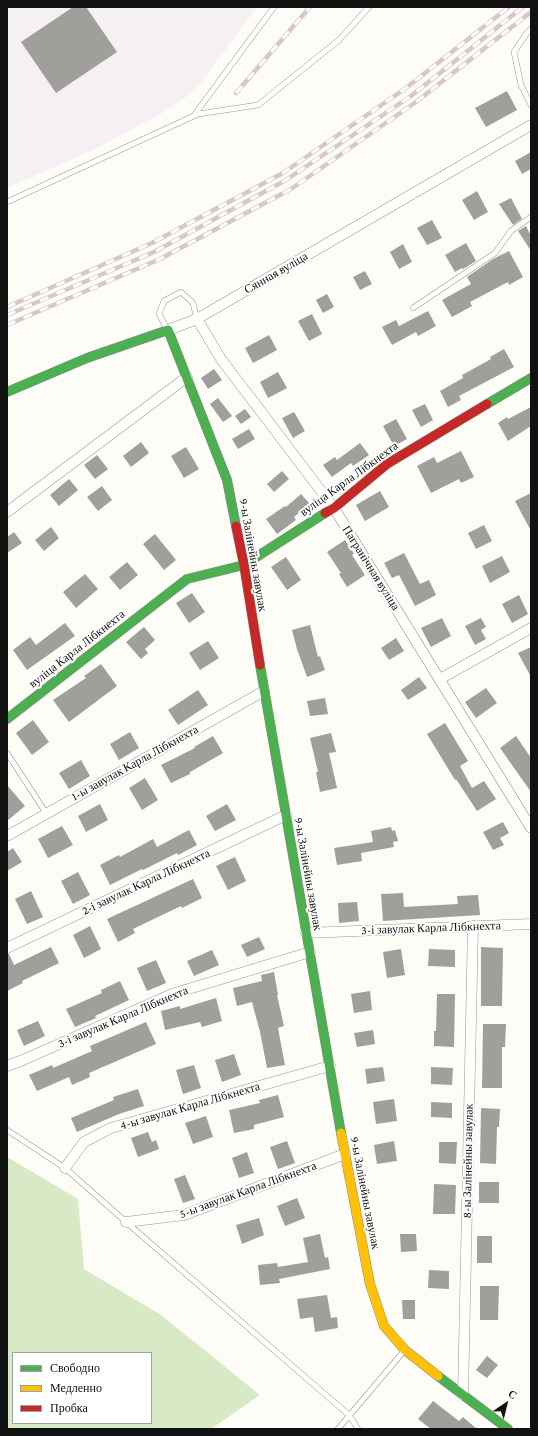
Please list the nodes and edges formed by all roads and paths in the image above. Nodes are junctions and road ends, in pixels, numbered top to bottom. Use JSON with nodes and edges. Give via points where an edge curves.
{"nodes":[{"id":1,"x":274,"y":7,"type":"edge"},
{"id":2,"x":369,"y":7,"type":"edge"},
{"id":3,"x":531,"y":29,"type":"edge"},
{"id":4,"x":531,"y":105,"type":"edge"},
{"id":5,"x":194,"y":115,"type":"junction"},
{"id":6,"x":531,"y":125,"type":"edge"},
{"id":7,"x":7,"y":202,"type":"edge"},
{"id":8,"x":531,"y":217,"type":"edge"},
{"id":9,"x":413,"y":308,"type":"dead end"},
{"id":10,"x":197,"y":319,"type":"junction"},
{"id":11,"x":168,"y":330,"type":"junction"},
{"id":12,"x":187,"y":377,"type":"junction"},
{"id":13,"x":531,"y":378,"type":"edge"},
{"id":14,"x":7,"y":392,"type":"edge"},
{"id":15,"x":334,"y":508,"type":"junction"},
{"id":16,"x":7,"y":512,"type":"edge"},
{"id":17,"x":244,"y":565,"type":"junction"},
{"id":18,"x":531,"y":628,"type":"edge"},
{"id":19,"x":440,"y":679,"type":"junction"},
{"id":20,"x":264,"y":691,"type":"junction"},
{"id":21,"x":7,"y":719,"type":"edge"},
{"id":22,"x":7,"y":753,"type":"edge"},
{"id":23,"x":46,"y":813,"type":"junction"},
{"id":24,"x":286,"y":815,"type":"junction"},
{"id":25,"x":531,"y":828,"type":"edge"},
{"id":26,"x":7,"y":836,"type":"edge"},
{"id":27,"x":531,"y":924,"type":"edge"},
{"id":28,"x":473,"y":926,"type":"junction"},
{"id":29,"x":306,"y":933,"type":"junction"},
{"id":30,"x":7,"y":948,"type":"edge"},
{"id":31,"x":310,"y":952,"type":"junction"},
{"id":32,"x":7,"y":1066,"type":"edge"},
{"id":33,"x":330,"y":1066,"type":"junction"},
{"id":34,"x":7,"y":1130,"type":"edge"},
{"id":35,"x":345,"y":1154,"type":"junction"},
{"id":36,"x":65,"y":1168,"type":"junction"},
{"id":37,"x":126,"y":1222,"type":"junction"},
{"id":38,"x":405,"y":1350,"type":"junction"},
{"id":39,"x":463,"y":1395,"type":"junction"},
{"id":40,"x":349,"y":1415,"type":"junction"},
{"id":41,"x":338,"y":1429,"type":"edge"},
{"id":42,"x":358,"y":1429,"type":"edge"},
{"id":43,"x":508,"y":1429,"type":"edge"}],
"edges":[{"from":1,"to":5,"type":"lane"},
{"from":2,"to":5,"type":"lane","via":[[339,40],[258,105]]},
{"from":3,"to":4,"type":"lane","via":[[514,52],[522,85]]},
{"from":5,"to":7,"type":"lane"},
{"from":6,"to":10,"type":"street","name":"Сянная вуліца"},
{"from":8,"to":9,"type":"lane","via":[[511,231],[495,252]]},
{"from":10,"to":11,"type":"street","name":"Сянная вуліца"},
{"from":10,"to":11,"type":"lane","via":[[193,303],[180,292],[164,301],[158,314]]},
{"from":10,"to":15,"type":"street","name":"Пагранічная вуліца","via":[[221,359]]},
{"from":11,"to":12,"type":"street","name":"9-ы Залінейны завулак"},
{"from":11,"to":14,"type":"street","name":"Сянная вуліца","via":[[87,358]]},
{"from":12,"to":16,"type":"street"},
{"from":12,"to":17,"type":"street","name":"9-ы Залінейны завулак","via":[[227,480]]},
{"from":13,"to":15,"type":"street","name":"вуліца Карла Лібкнехта","via":[[387,464]]},
{"from":15,"to":17,"type":"street","name":"вуліца Карла Лібкнехта"},
{"from":15,"to":19,"type":"street","name":"Пагранічная вуліца"},
{"from":17,"to":20,"type":"street","name":"9-ы Залінейны завулак"},
{"from":17,"to":21,"type":"street","name":"вуліца Карла Лібкнехта","via":[[187,579]]},
{"from":18,"to":19,"type":"street"},
{"from":19,"to":25,"type":"street","name":"Пагранічная вуліца"},
{"from":20,"to":23,"type":"street","name":"1-ы завулак Карла Лібкнехта"},
{"from":20,"to":24,"type":"street","name":"9-ы Залінейны завулак"},
{"from":22,"to":23,"type":"lane"},
{"from":23,"to":26,"type":"street","name":"1-ы завулак Карла Лібкнехта"},
{"from":24,"to":29,"type":"street","name":"9-ы Залінейны завулак"},
{"from":24,"to":30,"type":"street","name":"2-і завулак Карла Лібкнехта"},
{"from":27,"to":28,"type":"street","name":"3-і завулак Карла Лібкнехта"},
{"from":28,"to":29,"type":"street","name":"3-і завулак Карла Лібкнехта"},
{"from":28,"to":39,"type":"street","name":"8-ы Залінейны завулак"},
{"from":29,"to":31,"type":"street","name":"9-ы Залінейны завулак"},
{"from":31,"to":32,"type":"street","name":"3-і завулак Карла Лібкнехта","via":[[172,994]]},
{"from":31,"to":33,"type":"street","name":"9-ы Залінейны завулак"},
{"from":33,"to":35,"type":"street","name":"9-ы Залінейны завулак"},
{"from":33,"to":36,"type":"street","name":"4-ы завулак Карла Лібкнехта","via":[[110,1128],[84,1142]]},
{"from":34,"to":36,"type":"lane"},
{"from":35,"to":37,"type":"street","name":"5-ы завулак Карла Лібкнехта","via":[[184,1215]]},
{"from":35,"to":38,"type":"street","name":"9-ы Залінейны завулак","via":[[370,1284],[384,1326]]},
{"from":36,"to":37,"type":"lane"},
{"from":37,"to":40,"type":"lane"},
{"from":38,"to":39,"type":"street","name":"9-ы Залінейны завулак"},
{"from":38,"to":40,"type":"lane"},
{"from":39,"to":43,"type":"street","name":"9-ы Залінейны завулак"},
{"from":40,"to":41,"type":"lane"},
{"from":40,"to":42,"type":"lane"}]}
